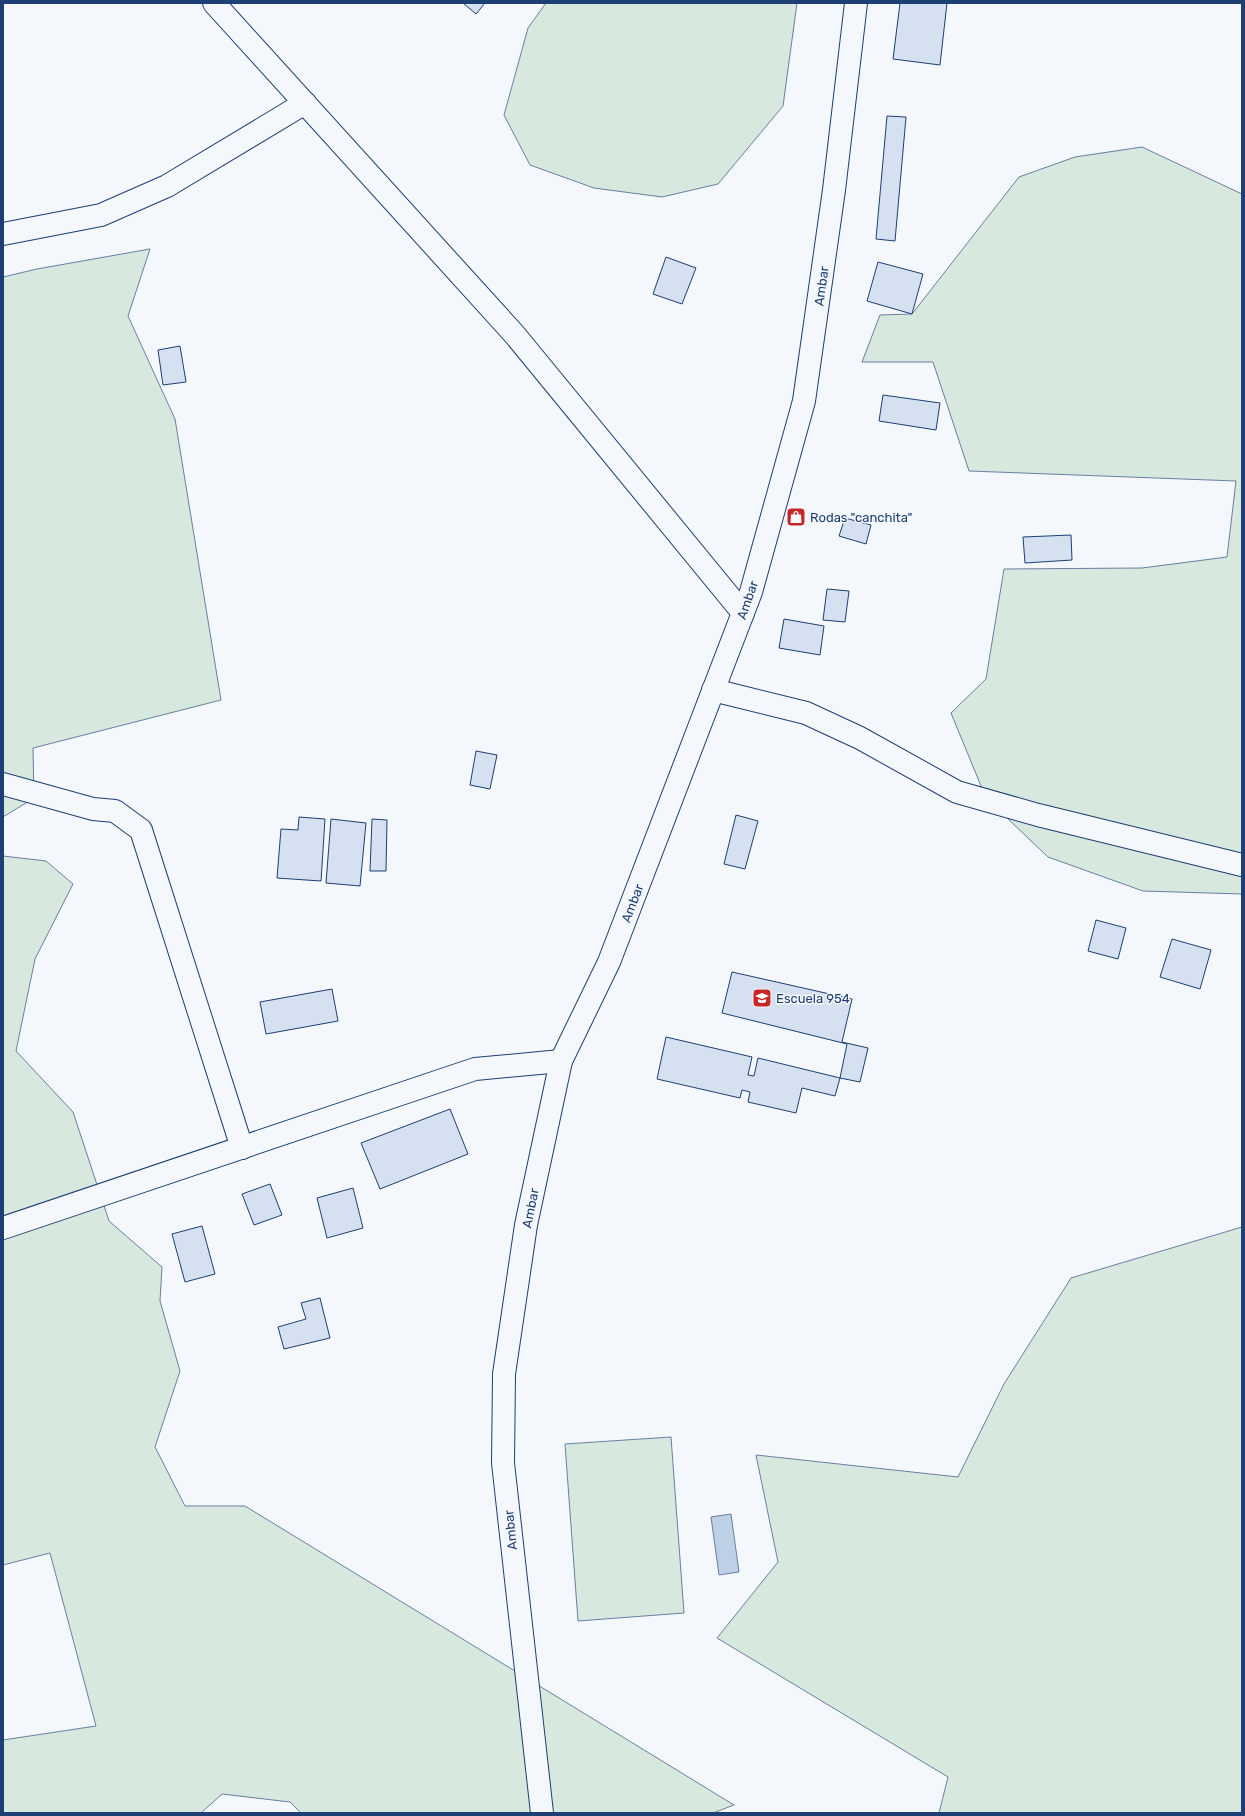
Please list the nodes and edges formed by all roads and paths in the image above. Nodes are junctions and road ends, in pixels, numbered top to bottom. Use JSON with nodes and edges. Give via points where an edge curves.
{"nodes":[{"id":1,"x":214,"y":3,"type":"edge"},
{"id":2,"x":856,"y":3,"type":"edge"},
{"id":3,"x":305,"y":103,"type":"junction"},
{"id":4,"x":3,"y":234,"type":"edge"},
{"id":5,"x":743,"y":613,"type":"junction"},
{"id":6,"x":713,"y":690,"type":"junction"},
{"id":7,"x":3,"y":784,"type":"edge"},
{"id":8,"x":1242,"y":865,"type":"edge"},
{"id":9,"x":560,"y":1061,"type":"junction"},
{"id":10,"x":242,"y":1148,"type":"junction"},
{"id":11,"x":3,"y":1228,"type":"edge"},
{"id":12,"x":542,"y":1813,"type":"edge"}],
"edges":[{"from":1,"to":3,"type":"street"},
{"from":2,"to":5,"type":"street","name":"Ambar","via":[[834,190],[804,401]]},
{"from":3,"to":4,"type":"street","via":[[167,186],[101,215]]},
{"from":3,"to":5,"type":"street","via":[[515,335]]},
{"from":5,"to":6,"type":"street","name":"Ambar"},
{"from":6,"to":8,"type":"street","via":[[806,713],[860,738],[957,792],[1038,815]]},
{"from":6,"to":9,"type":"street","name":"Ambar","via":[[609,962]]},
{"from":7,"to":10,"type":"street","via":[[93,809],[115,811],[141,830]]},
{"from":9,"to":10,"type":"street","via":[[475,1069]]},
{"from":9,"to":12,"type":"street","name":"Ambar","via":[[526,1225],[504,1374],[503,1463]]},
{"from":10,"to":11,"type":"street"}]}
